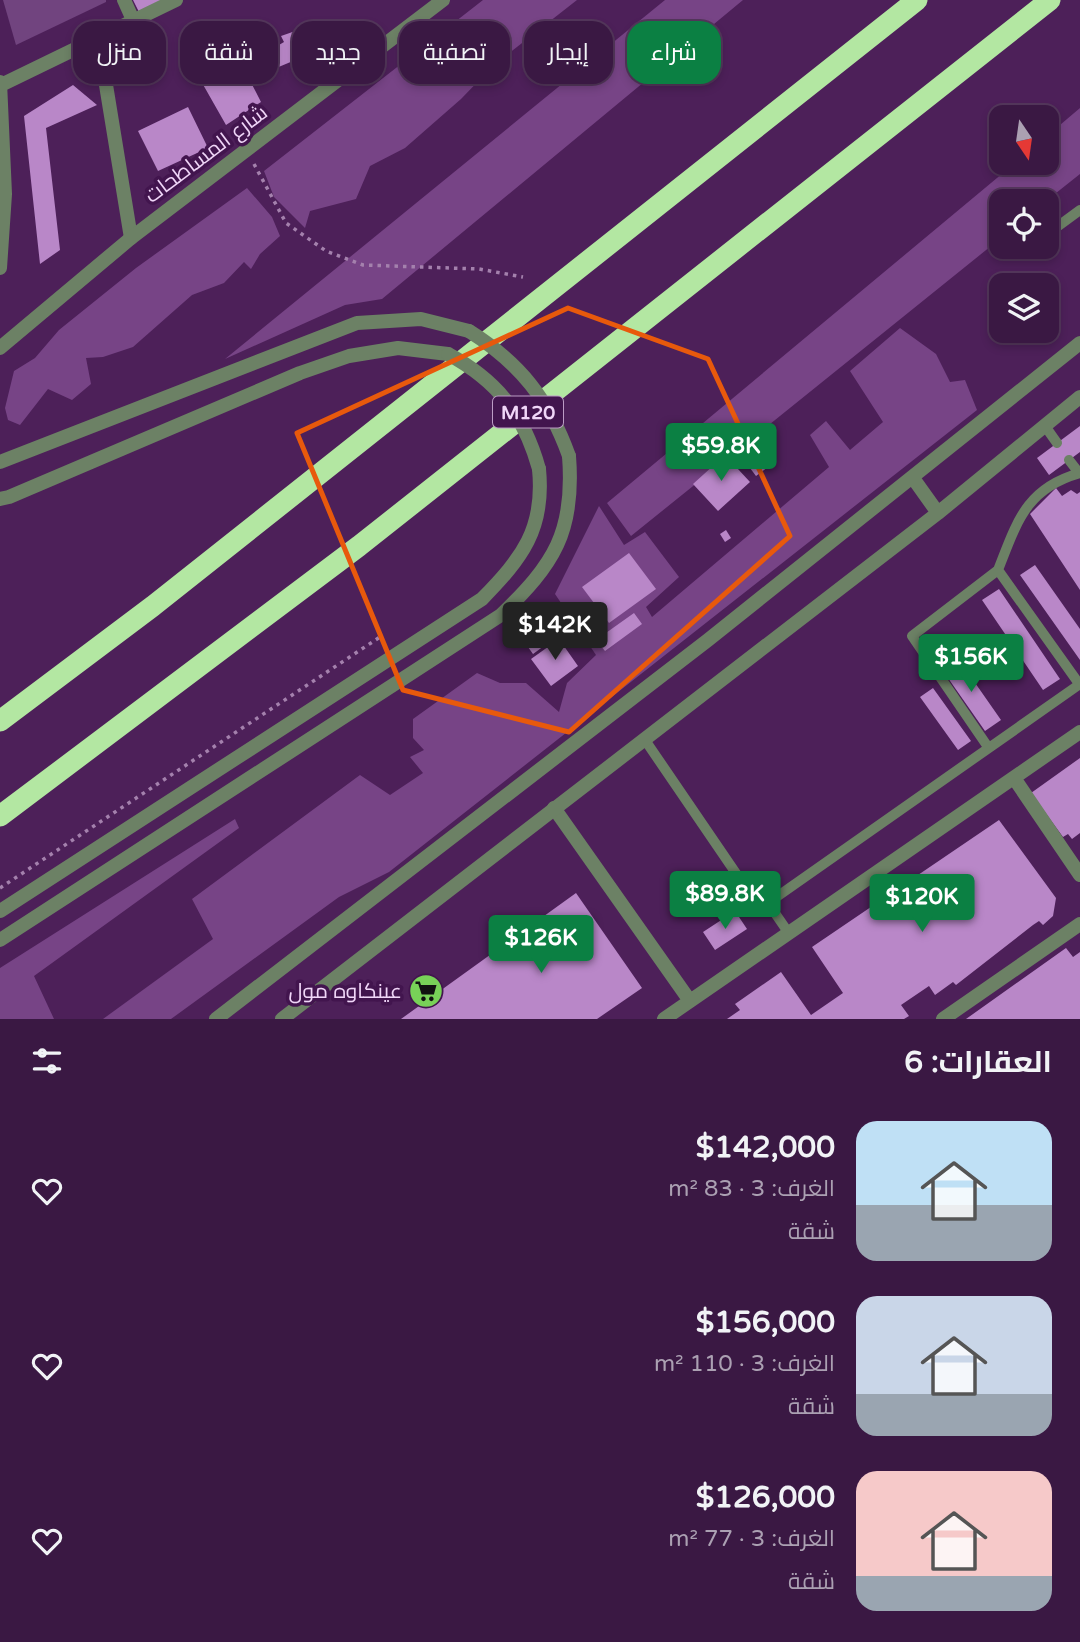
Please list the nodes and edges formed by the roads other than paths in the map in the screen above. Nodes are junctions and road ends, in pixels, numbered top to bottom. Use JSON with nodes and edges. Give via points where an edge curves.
{"nodes":[{"id":1,"x":124,"y":0,"type":"edge"},
{"id":2,"x":176,"y":0,"type":"edge"},
{"id":3,"x":443,"y":0,"type":"edge"},
{"id":4,"x":917,"y":0,"type":"edge"},
{"id":5,"x":1050,"y":0,"type":"edge"},
{"id":6,"x":133,"y":20,"type":"joint"},
{"id":7,"x":73,"y":48,"type":"edge"},
{"id":8,"x":0,"y":83,"type":"edge"},
{"id":9,"x":106,"y":84,"type":"edge"},
{"id":10,"x":2,"y":119,"type":"edge"},
{"id":11,"x":1080,"y":210,"type":"edge"},
{"id":12,"x":1059,"y":225,"type":"edge"},
{"id":13,"x":131,"y":238,"type":"junction"},
{"id":14,"x":0,"y":268,"type":"edge"},
{"id":15,"x":1080,"y":343,"type":"edge"},
{"id":16,"x":0,"y":348,"type":"edge"},
{"id":17,"x":1080,"y":397,"type":"edge"},
{"id":18,"x":1045,"y":426,"type":"junction"},
{"id":19,"x":1057,"y":443,"type":"dead end"},
{"id":20,"x":1069,"y":460,"type":"dead end"},
{"id":21,"x":0,"y":462,"type":"edge"},
{"id":22,"x":1080,"y":473,"type":"edge"},
{"id":23,"x":913,"y":478,"type":"junction"},
{"id":24,"x":0,"y":499,"type":"edge"},
{"id":25,"x":939,"y":513,"type":"junction"},
{"id":26,"x":998,"y":570,"type":"junction"},
{"id":27,"x":1080,"y":685,"type":"edge"},
{"id":28,"x":0,"y":721,"type":"edge"},
{"id":29,"x":1080,"y":732,"type":"edge"},
{"id":30,"x":645,"y":740,"type":"junction"},
{"id":31,"x":988,"y":747,"type":"junction"},
{"id":32,"x":1014,"y":778,"type":"junction"},
{"id":33,"x":554,"y":808,"type":"junction"},
{"id":34,"x":0,"y":816,"type":"edge"},
{"id":35,"x":1080,"y":875,"type":"edge"},
{"id":36,"x":746,"y":888,"type":"dead end"},
{"id":37,"x":0,"y":911,"type":"edge"},
{"id":38,"x":1080,"y":924,"type":"edge"},
{"id":39,"x":788,"y":932,"type":"junction"},
{"id":40,"x":0,"y":940,"type":"edge"},
{"id":41,"x":690,"y":1002,"type":"junction"},
{"id":42,"x":216,"y":1019,"type":"edge"},
{"id":43,"x":282,"y":1019,"type":"edge"},
{"id":44,"x":664,"y":1019,"type":"edge"},
{"id":45,"x":943,"y":1019,"type":"edge"}],
"edges":[{"from":1,"to":6,"type":"street"},
{"from":2,"to":6,"type":"street"},
{"from":3,"to":13,"type":"street","name":"شارع المساطحات"},
{"from":4,"to":28,"type":"highway","via":[[153,606]]},
{"from":5,"to":34,"type":"highway","number":"M120","via":[[359,546]]},
{"from":7,"to":8,"type":"street"},
{"from":8,"to":10,"type":"street"},
{"from":9,"to":13,"type":"street"},
{"from":10,"to":14,"type":"street","via":[[5,194]]},
{"from":11,"to":12,"type":"lane"},
{"from":13,"to":16,"type":"street","name":"شارع المساطحات"},
{"from":15,"to":23,"type":"street"},
{"from":17,"to":18,"type":"street"},
{"from":18,"to":19,"type":"lane"},
{"from":18,"to":25,"type":"street"},
{"from":20,"to":22,"type":"lane"},
{"from":21,"to":40,"type":"street","bridge":true,"via":[[357,323],[421,319],[469,331],[497,348],[535,388],[558,425],[569,456],[569,507],[557,551],[535,582],[501,615]]},
{"from":22,"to":26,"type":"lane","via":[[1038,493],[1021,510]]},
{"from":23,"to":25,"type":"street"},
{"from":23,"to":42,"type":"street"},
{"from":24,"to":37,"type":"street","bridge":true,"via":[[300,373],[349,356],[398,348],[448,354],[475,369],[511,404],[531,440],[542,495],[534,529],[516,564],[482,599]]},
{"from":25,"to":30,"type":"street"},
{"from":26,"to":27,"type":"lane"},
{"from":26,"to":31,"type":"lane","via":[[912,636]]},
{"from":27,"to":31,"type":"lane"},
{"from":29,"to":32,"type":"street"},
{"from":30,"to":33,"type":"street"},
{"from":30,"to":36,"type":"lane"},
{"from":31,"to":39,"type":"lane","via":[[768,903]]},
{"from":32,"to":35,"type":"street"},
{"from":32,"to":39,"type":"street"},
{"from":33,"to":41,"type":"street"},
{"from":33,"to":43,"type":"street"},
{"from":38,"to":45,"type":"street"},
{"from":39,"to":41,"type":"street"},
{"from":41,"to":44,"type":"street"}]}
